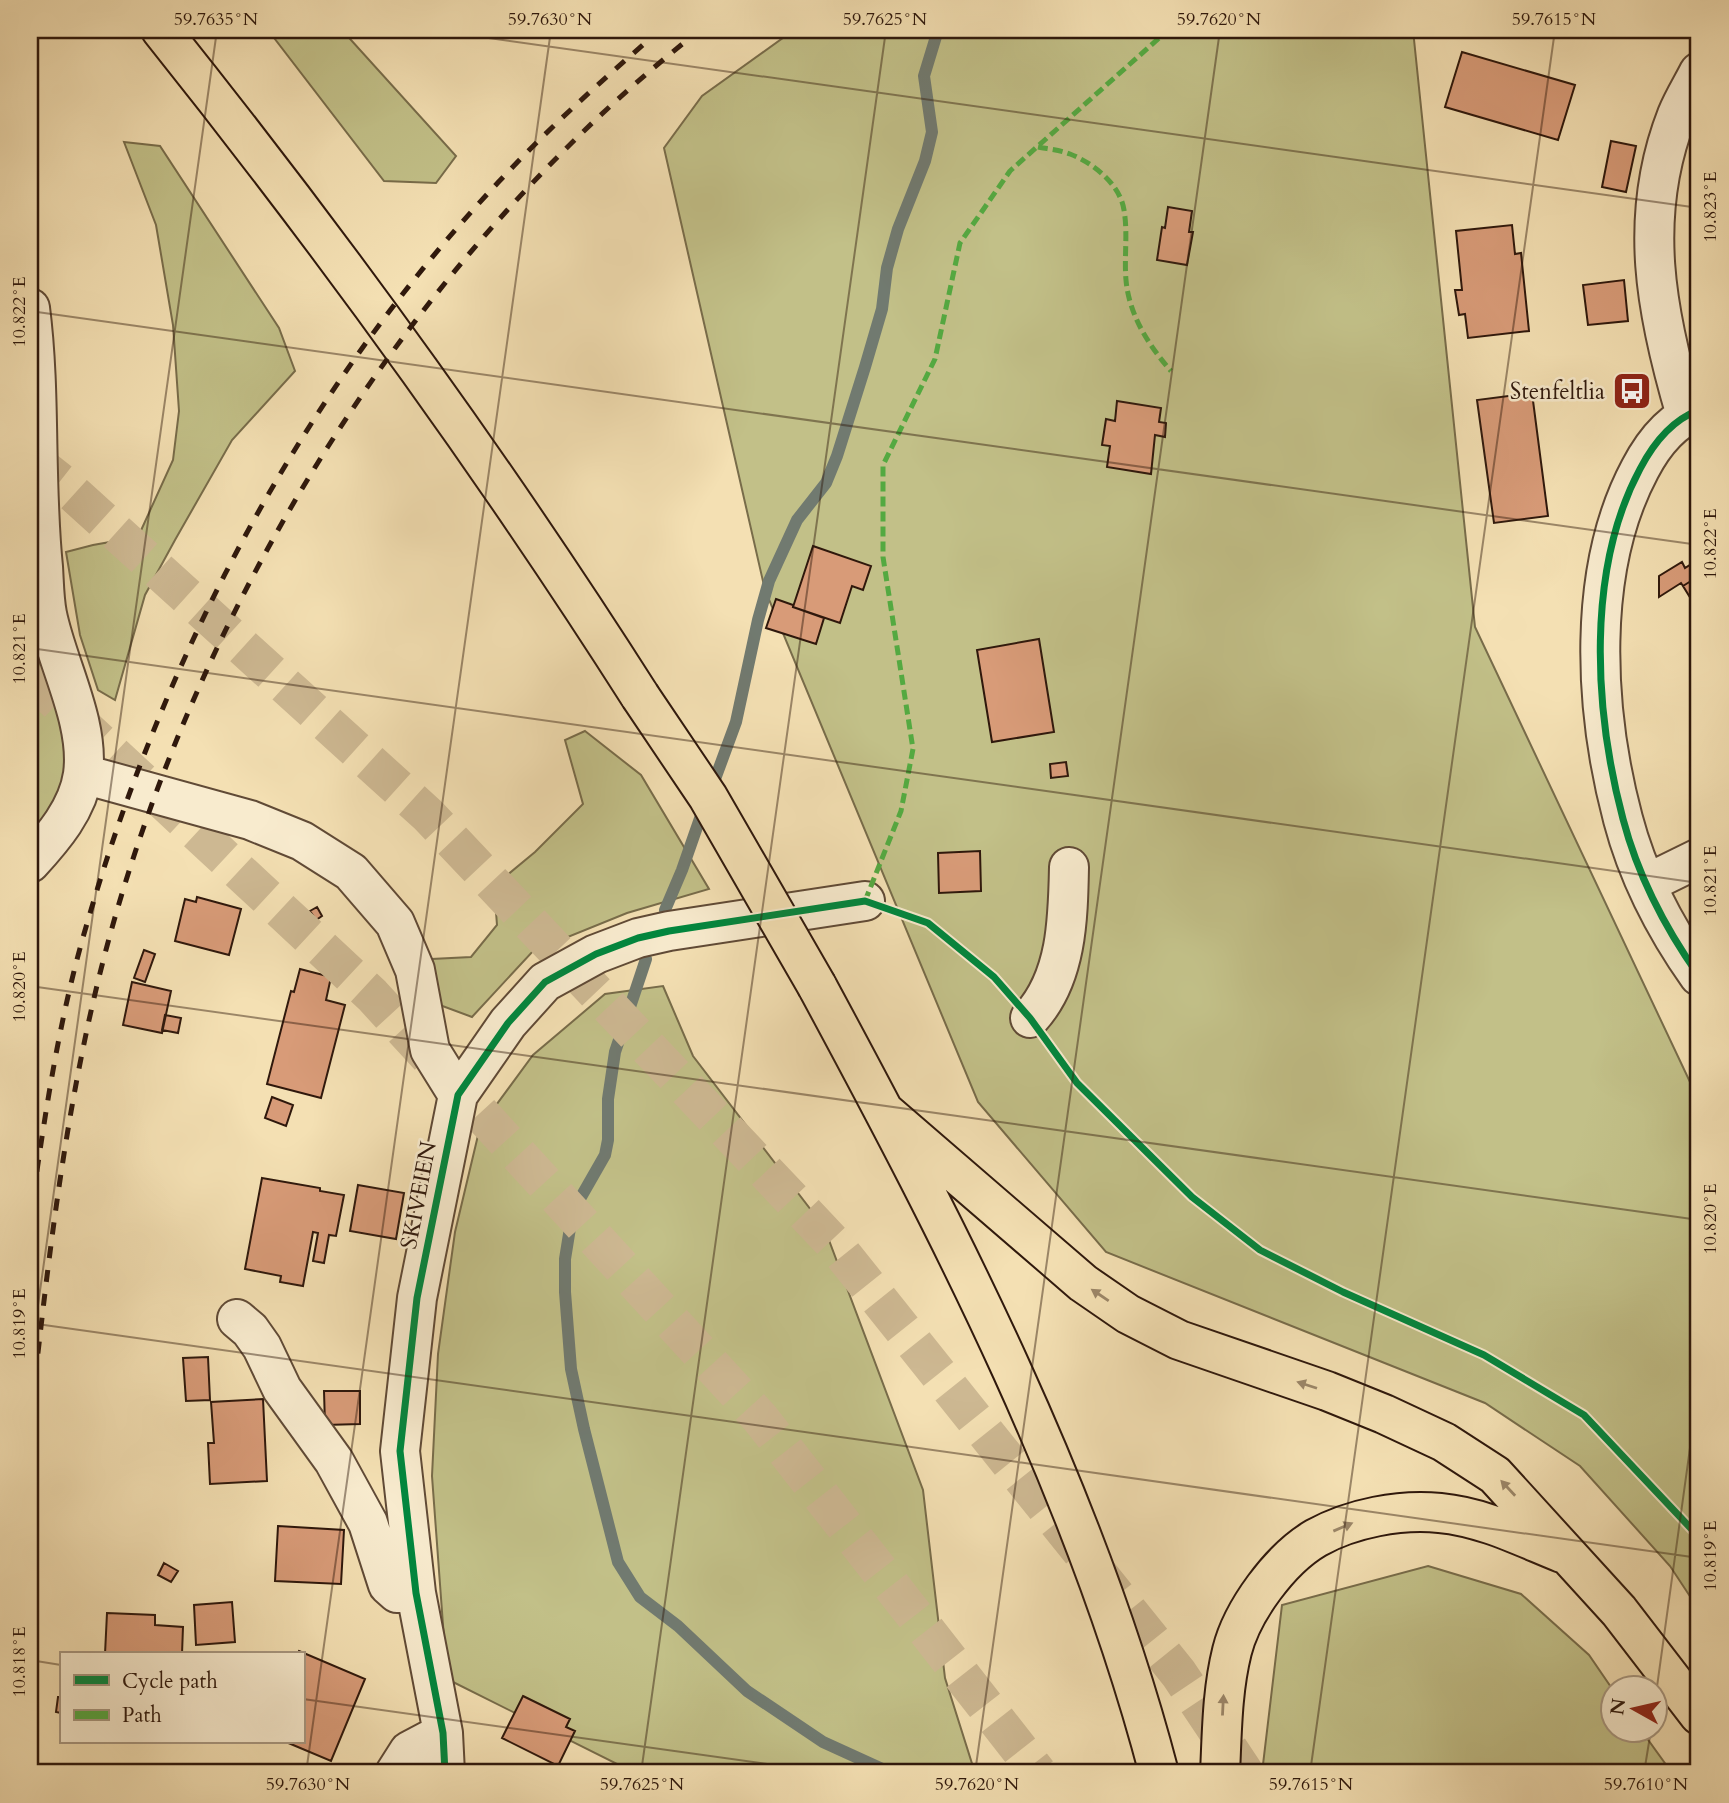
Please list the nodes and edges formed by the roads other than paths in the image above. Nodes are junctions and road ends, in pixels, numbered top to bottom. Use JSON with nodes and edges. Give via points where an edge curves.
{"nodes":[{"id":1,"x":161,"y":30,"type":"edge"},
{"id":2,"x":1699,"y":72,"type":"edge"},
{"id":3,"x":30,"y":308,"type":"edge"},
{"id":4,"x":1693,"y":413,"type":"edge"},
{"id":5,"x":83,"y":774,"type":"junction"},
{"id":6,"x":1699,"y":858,"type":"edge"},
{"id":7,"x":30,"y":863,"type":"edge"},
{"id":8,"x":1069,"y":867,"type":"dead end"},
{"id":9,"x":1646,"y":884,"type":"junction"},
{"id":10,"x":864,"y":901,"type":"dead end"},
{"id":11,"x":1699,"y":976,"type":"edge"},
{"id":12,"x":1030,"y":1018,"type":"dead end"},
{"id":13,"x":458,"y":1095,"type":"junction"},
{"id":14,"x":886,"y":1113,"type":"junction"},
{"id":15,"x":236,"y":1319,"type":"dead end"},
{"id":16,"x":1570,"y":1556,"type":"junction"},
{"id":17,"x":416,"y":1593,"type":"junction"},
{"id":18,"x":1699,"y":1715,"type":"edge"},
{"id":19,"x":443,"y":1733,"type":"junction"},
{"id":20,"x":395,"y":1773,"type":"edge"},
{"id":21,"x":445,"y":1773,"type":"edge"},
{"id":22,"x":1159,"y":1773,"type":"edge"},
{"id":23,"x":1220,"y":1773,"type":"edge"}],
"edges":[{"from":1,"to":14,"type":"main road","bridge":true,"via":[[449,410],[567,581],[708,797]]},
{"from":2,"to":4,"type":"street","via":[[1666,151],[1653,221],[1659,305],[1672,368]]},
{"from":3,"to":5,"type":"street","via":[[35,346],[37,511],[47,614],[82,736]]},
{"from":4,"to":9,"type":"street","via":[[1670,428],[1651,451],[1624,502],[1614,531],[1602,611],[1602,691],[1608,746],[1623,819]]},
{"from":5,"to":7,"type":"street","via":[[55,836]]},
{"from":5,"to":13,"type":"street","via":[[250,820],[302,841],[351,872],[395,923],[415,970],[430,1050]]},
{"from":6,"to":9,"type":"street"},
{"from":8,"to":12,"type":"street","via":[[1068,916],[1059,965],[1054,984]]},
{"from":9,"to":11,"type":"street","via":[[1662,920]]},
{"from":10,"to":13,"type":"street","name":"SKIVEIEN","via":[[669,931],[596,954],[545,982],[508,1023]]},
{"from":13,"to":17,"type":"street","name":"SKIVEIEN","via":[[417,1298],[400,1451]]},
{"from":16,"to":14,"type":"main road","one_way":true,"via":[[1495,1475],[1444,1442],[1327,1391],[1180,1340],[1128,1314],[1083,1283]]},
{"from":14,"to":22,"type":"main road","via":[[965,1269],[1063,1487],[1127,1663]]},
{"from":15,"to":17,"type":"street","via":[[262,1346],[291,1405],[334,1461],[371,1530],[388,1585],[397,1593]]},
{"from":16,"to":18,"type":"main road"},
{"from":23,"to":16,"type":"main road","one_way":true,"via":[[1224,1687],[1233,1648],[1250,1608],[1281,1568],[1315,1539],[1356,1522],[1396,1514],[1440,1513],[1479,1520]]},
{"from":17,"to":19,"type":"street","name":"SKIVEIEN"},
{"from":19,"to":20,"type":"street","via":[[408,1751]]},
{"from":19,"to":21,"type":"street","name":"SKIVEIEN"}]}
